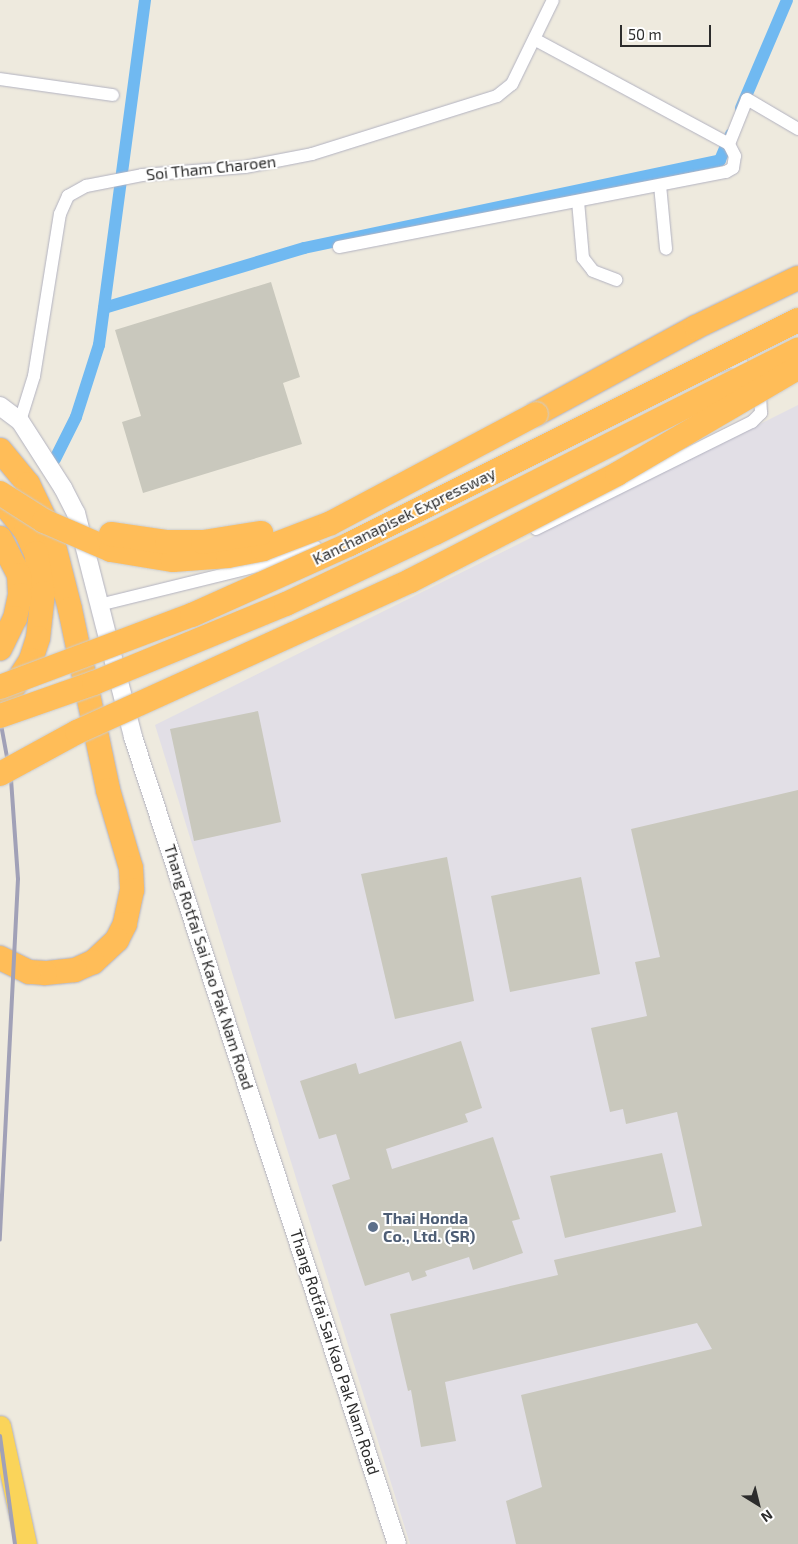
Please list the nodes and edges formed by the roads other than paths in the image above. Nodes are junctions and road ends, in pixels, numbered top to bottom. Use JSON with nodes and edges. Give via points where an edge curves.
{"nodes":[{"id":1,"x":553,"y":0,"type":"edge"},
{"id":2,"x":534,"y":39,"type":"junction"},
{"id":3,"x":0,"y":79,"type":"edge"},
{"id":4,"x":113,"y":96,"type":"dead end"},
{"id":5,"x":798,"y":129,"type":"edge"},
{"id":6,"x":728,"y":143,"type":"junction"},
{"id":7,"x":660,"y":185,"type":"junction"},
{"id":8,"x":578,"y":201,"type":"junction"},
{"id":9,"x":339,"y":247,"type":"dead end"},
{"id":10,"x":666,"y":249,"type":"dead end"},
{"id":11,"x":798,"y":278,"type":"edge"},
{"id":12,"x":616,"y":280,"type":"dead end"},
{"id":13,"x":798,"y":320,"type":"edge"},
{"id":14,"x":798,"y":350,"type":"edge"},
{"id":15,"x":798,"y":368,"type":"edge"},
{"id":16,"x":0,"y":406,"type":"edge"},
{"id":17,"x":20,"y":421,"type":"junction"},
{"id":18,"x":0,"y":450,"type":"edge"},
{"id":19,"x":0,"y":474,"type":"edge"},
{"id":20,"x":413,"y":479,"type":"junction"},
{"id":21,"x":0,"y":493,"type":"edge"},
{"id":22,"x":0,"y":498,"type":"edge"},
{"id":23,"x":0,"y":538,"type":"edge"},
{"id":24,"x":99,"y":605,"type":"junction"},
{"id":25,"x":0,"y":649,"type":"edge"},
{"id":26,"x":0,"y":688,"type":"edge"},
{"id":27,"x":0,"y":708,"type":"edge"},
{"id":28,"x":0,"y":716,"type":"edge"},
{"id":29,"x":128,"y":716,"type":"junction"},
{"id":30,"x":0,"y":774,"type":"edge"},
{"id":31,"x":0,"y":958,"type":"edge"},
{"id":32,"x":0,"y":1426,"type":"edge"},
{"id":33,"x":6,"y":1486,"type":"edge"},
{"id":34,"x":26,"y":1544,"type":"edge"},
{"id":35,"x":397,"y":1544,"type":"edge"}],
"edges":[{"from":1,"to":2,"type":"street","name":"Soi Tham Charoen"},
{"from":2,"to":6,"type":"street"},
{"from":2,"to":17,"type":"street","name":"Soi Tham Charoen","via":[[512,84],[491,98],[312,154],[245,167],[142,175],[74,191],[62,205],[44,355]]},
{"from":3,"to":4,"type":"street"},
{"from":5,"to":6,"type":"street","via":[[747,99]]},
{"from":6,"to":7,"type":"street","via":[[735,156],[733,168]]},
{"from":7,"to":8,"type":"street"},
{"from":7,"to":10,"type":"street"},
{"from":8,"to":9,"type":"street"},
{"from":8,"to":12,"type":"street","via":[[582,258],[593,271]]},
{"from":11,"to":20,"type":"highway","bridge":true,"via":[[687,331]]},
{"from":13,"to":26,"type":"highway","name":"Kanchanapisek Expressway","bridge":true,"via":[[350,544],[192,615]]},
{"from":14,"to":28,"type":"highway","name":"Kanchanapisek Expressway","bridge":true,"via":[[436,534],[286,604],[94,684]]},
{"from":15,"to":30,"type":"highway","bridge":true,"via":[[617,474],[436,567],[77,732],[16,762]]},
{"from":16,"to":17,"type":"main road","name":"Thang Rotfai Sai Kao Pak Nam Road"},
{"from":17,"to":24,"type":"main road","name":"Thang Rotfai Sai Kao Pak Nam Road","via":[[64,488],[76,514]]},
{"from":18,"to":31,"type":"highway","via":[[28,484],[50,530],[108,790],[131,868],[132,890],[125,924],[117,940],[93,962],[75,970],[45,973],[29,972]]},
{"from":19,"to":20,"type":"highway","bridge":true,"via":[[44,504],[85,525],[111,533],[167,542],[203,542],[268,532]]},
{"from":20,"to":21,"type":"highway","bridge":true,"via":[[296,539],[263,550],[199,560],[144,557],[111,550],[44,521]]},
{"from":22,"to":27,"type":"highway","bridge":true,"via":[[26,531],[36,552],[43,593],[38,638],[31,660]]},
{"from":23,"to":25,"type":"highway","via":[[18,575],[20,595],[15,618]]},
{"from":24,"to":29,"type":"main road","name":"Thang Rotfai Sai Kao Pak Nam Road"},
{"from":24,"to":29,"type":"street","via":[[286,559],[675,382],[730,362],[742,364],[760,391],[761,413],[752,422],[628,486]]},
{"from":29,"to":35,"type":"main road","name":"Thang Rotfai Sai Kao Pak Nam Road"},
{"from":32,"to":33,"type":"highway"},
{"from":33,"to":34,"type":"highway"}]}
